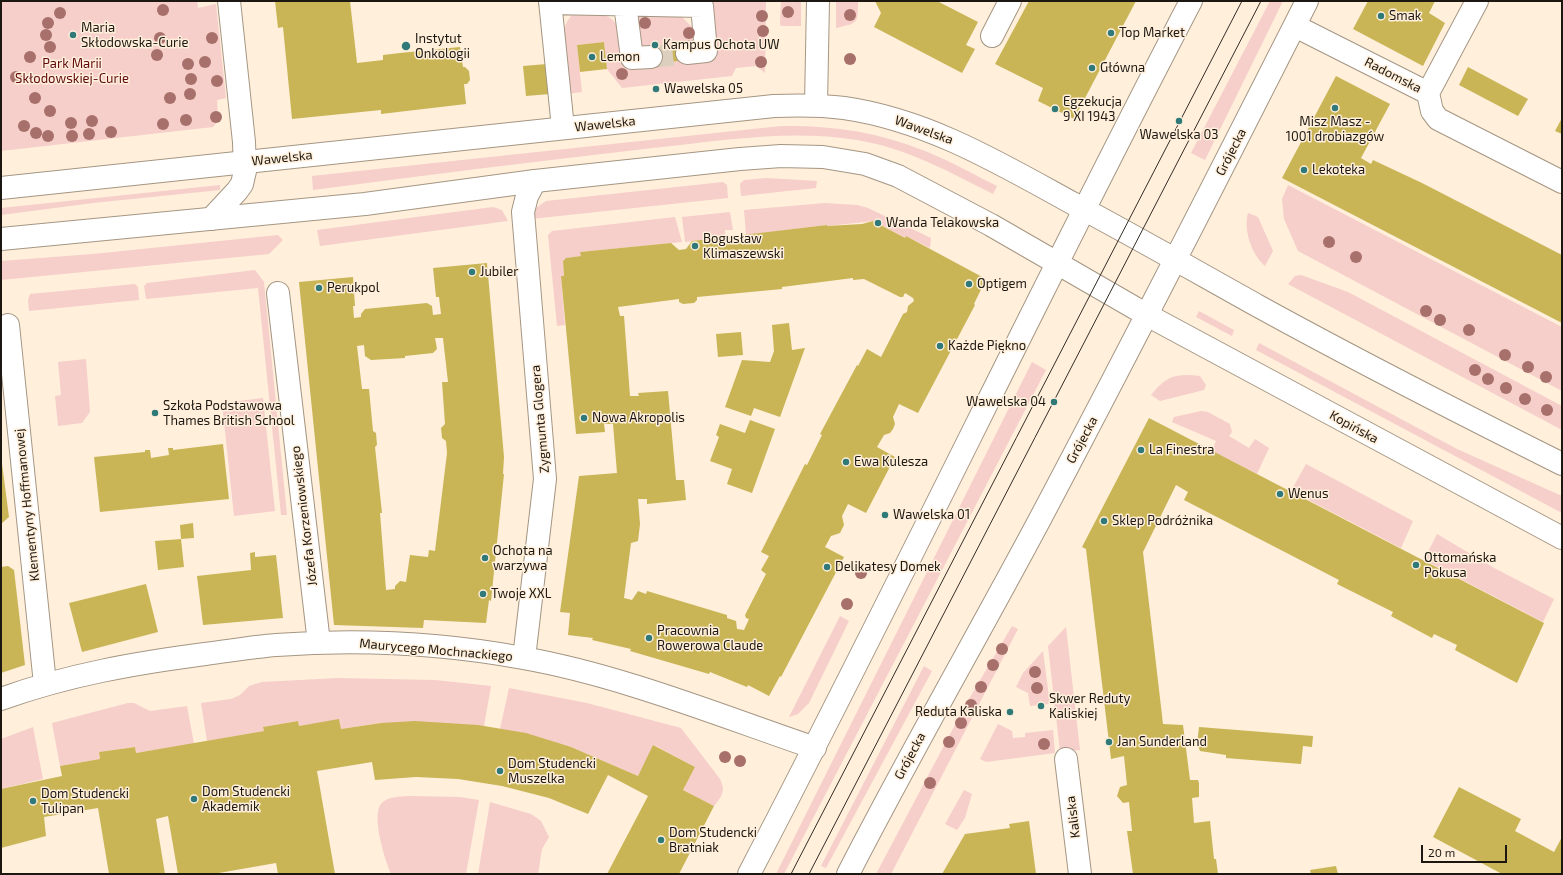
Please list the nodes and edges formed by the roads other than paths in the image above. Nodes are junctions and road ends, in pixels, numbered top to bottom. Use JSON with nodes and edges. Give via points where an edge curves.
{"nodes":[{"id":1,"x":229,"y":1,"type":"edge"},
{"id":2,"x":818,"y":1,"type":"edge"},
{"id":3,"x":1010,"y":1,"type":"edge"},
{"id":4,"x":1191,"y":1,"type":"edge"},
{"id":5,"x":1307,"y":1,"type":"edge"},
{"id":6,"x":1477,"y":1,"type":"edge"},
{"id":7,"x":550,"y":2,"type":"edge"},
{"id":8,"x":625,"y":4,"type":"junction"},
{"id":9,"x":1294,"y":26,"type":"junction"},
{"id":10,"x":992,"y":36,"type":"dead end"},
{"id":11,"x":687,"y":53,"type":"tunnel mouth"},
{"id":12,"x":652,"y":57,"type":"tunnel mouth"},
{"id":13,"x":1428,"y":93,"type":"junction"},
{"id":14,"x":816,"y":106,"type":"junction"},
{"id":15,"x":563,"y":128,"type":"junction"},
{"id":16,"x":244,"y":162,"type":"junction"},
{"id":17,"x":535,"y":181,"type":"junction"},
{"id":18,"x":1562,"y":182,"type":"edge"},
{"id":19,"x":1,"y":188,"type":"edge"},
{"id":20,"x":1084,"y":209,"type":"junction"},
{"id":21,"x":211,"y":219,"type":"junction"},
{"id":22,"x":1,"y":239,"type":"edge"},
{"id":23,"x":1176,"y":259,"type":"junction"},
{"id":24,"x":1057,"y":263,"type":"junction"},
{"id":25,"x":278,"y":293,"type":"dead end"},
{"id":26,"x":1147,"y":315,"type":"junction"},
{"id":27,"x":8,"y":325,"type":"dead end"},
{"id":28,"x":1562,"y":464,"type":"edge"},
{"id":29,"x":1562,"y":538,"type":"edge"},
{"id":30,"x":319,"y":643,"type":"junction"},
{"id":31,"x":524,"y":658,"type":"junction"},
{"id":32,"x":45,"y":684,"type":"junction"},
{"id":33,"x":1,"y":699,"type":"edge"},
{"id":34,"x":815,"y":748,"type":"junction"},
{"id":35,"x":1066,"y":759,"type":"dead end"},
{"id":36,"x":749,"y":874,"type":"edge"},
{"id":37,"x":848,"y":874,"type":"edge"},
{"id":38,"x":1080,"y":874,"type":"edge"}],
"edges":[{"from":1,"to":16,"type":"main road"},
{"from":2,"to":14,"type":"main road"},
{"from":3,"to":10,"type":"main road"},
{"from":4,"to":20,"type":"main road"},
{"from":5,"to":9,"type":"main road","name":"Grójecka"},
{"from":6,"to":13,"type":"main road"},
{"from":7,"to":8,"type":"main road"},
{"from":7,"to":15,"type":"main road"},
{"from":8,"to":11,"type":"main road","via":[[702,6],[706,51]]},
{"from":8,"to":12,"type":"main road","via":[[632,58]]},
{"from":9,"to":13,"type":"main road","name":"Radomska"},
{"from":9,"to":23,"type":"main road","name":"Grójecka"},
{"from":13,"to":18,"type":"main road","name":"Radomska","via":[[1432,110],[1438,119]]},
{"from":14,"to":15,"type":"main road","name":"Wawelska","via":[[774,106]]},
{"from":14,"to":20,"type":"main road","name":"Wawelska","via":[[872,113],[921,128],[992,160]]},
{"from":15,"to":16,"type":"main road","name":"Wawelska"},
{"from":16,"to":19,"type":"main road","name":"Wawelska"},
{"from":16,"to":21,"type":"main road","via":[[244,178],[240,188]]},
{"from":17,"to":21,"type":"main road","via":[[365,204]]},
{"from":17,"to":24,"type":"main road","via":[[740,159],[781,156],[823,157],[865,164],[898,176]]},
{"from":17,"to":31,"type":"main road","name":"Zygmunta Glogera","via":[[522,212],[545,480]]},
{"from":20,"to":23,"type":"main road","name":"Wawelska"},
{"from":20,"to":24,"type":"main road"},
{"from":21,"to":22,"type":"main road"},
{"from":23,"to":26,"type":"main road","name":"Grójecka"},
{"from":23,"to":28,"type":"main road","via":[[1261,307]]},
{"from":24,"to":26,"type":"main road"},
{"from":24,"to":34,"type":"main road"},
{"from":25,"to":30,"type":"main road","name":"Józefa Korzeniowskiego"},
{"from":26,"to":29,"type":"main road","name":"Kopińska"},
{"from":26,"to":37,"type":"main road","name":"Grójecka"},
{"from":27,"to":32,"type":"main road","name":"Klementyny Hoffmanowej"},
{"from":30,"to":31,"type":"main road","name":"Maurycego Mochnackiego","via":[[414,645]]},
{"from":30,"to":32,"type":"main road","name":"Maurycego Mochnackiego","via":[[275,645],[145,662]]},
{"from":31,"to":34,"type":"main road","name":"Maurycego Mochnackiego","via":[[634,686]]},
{"from":32,"to":33,"type":"main road","name":"Maurycego Mochnackiego"},
{"from":34,"to":36,"type":"main road"},
{"from":35,"to":38,"type":"main road","name":"Kaliska"}]}
